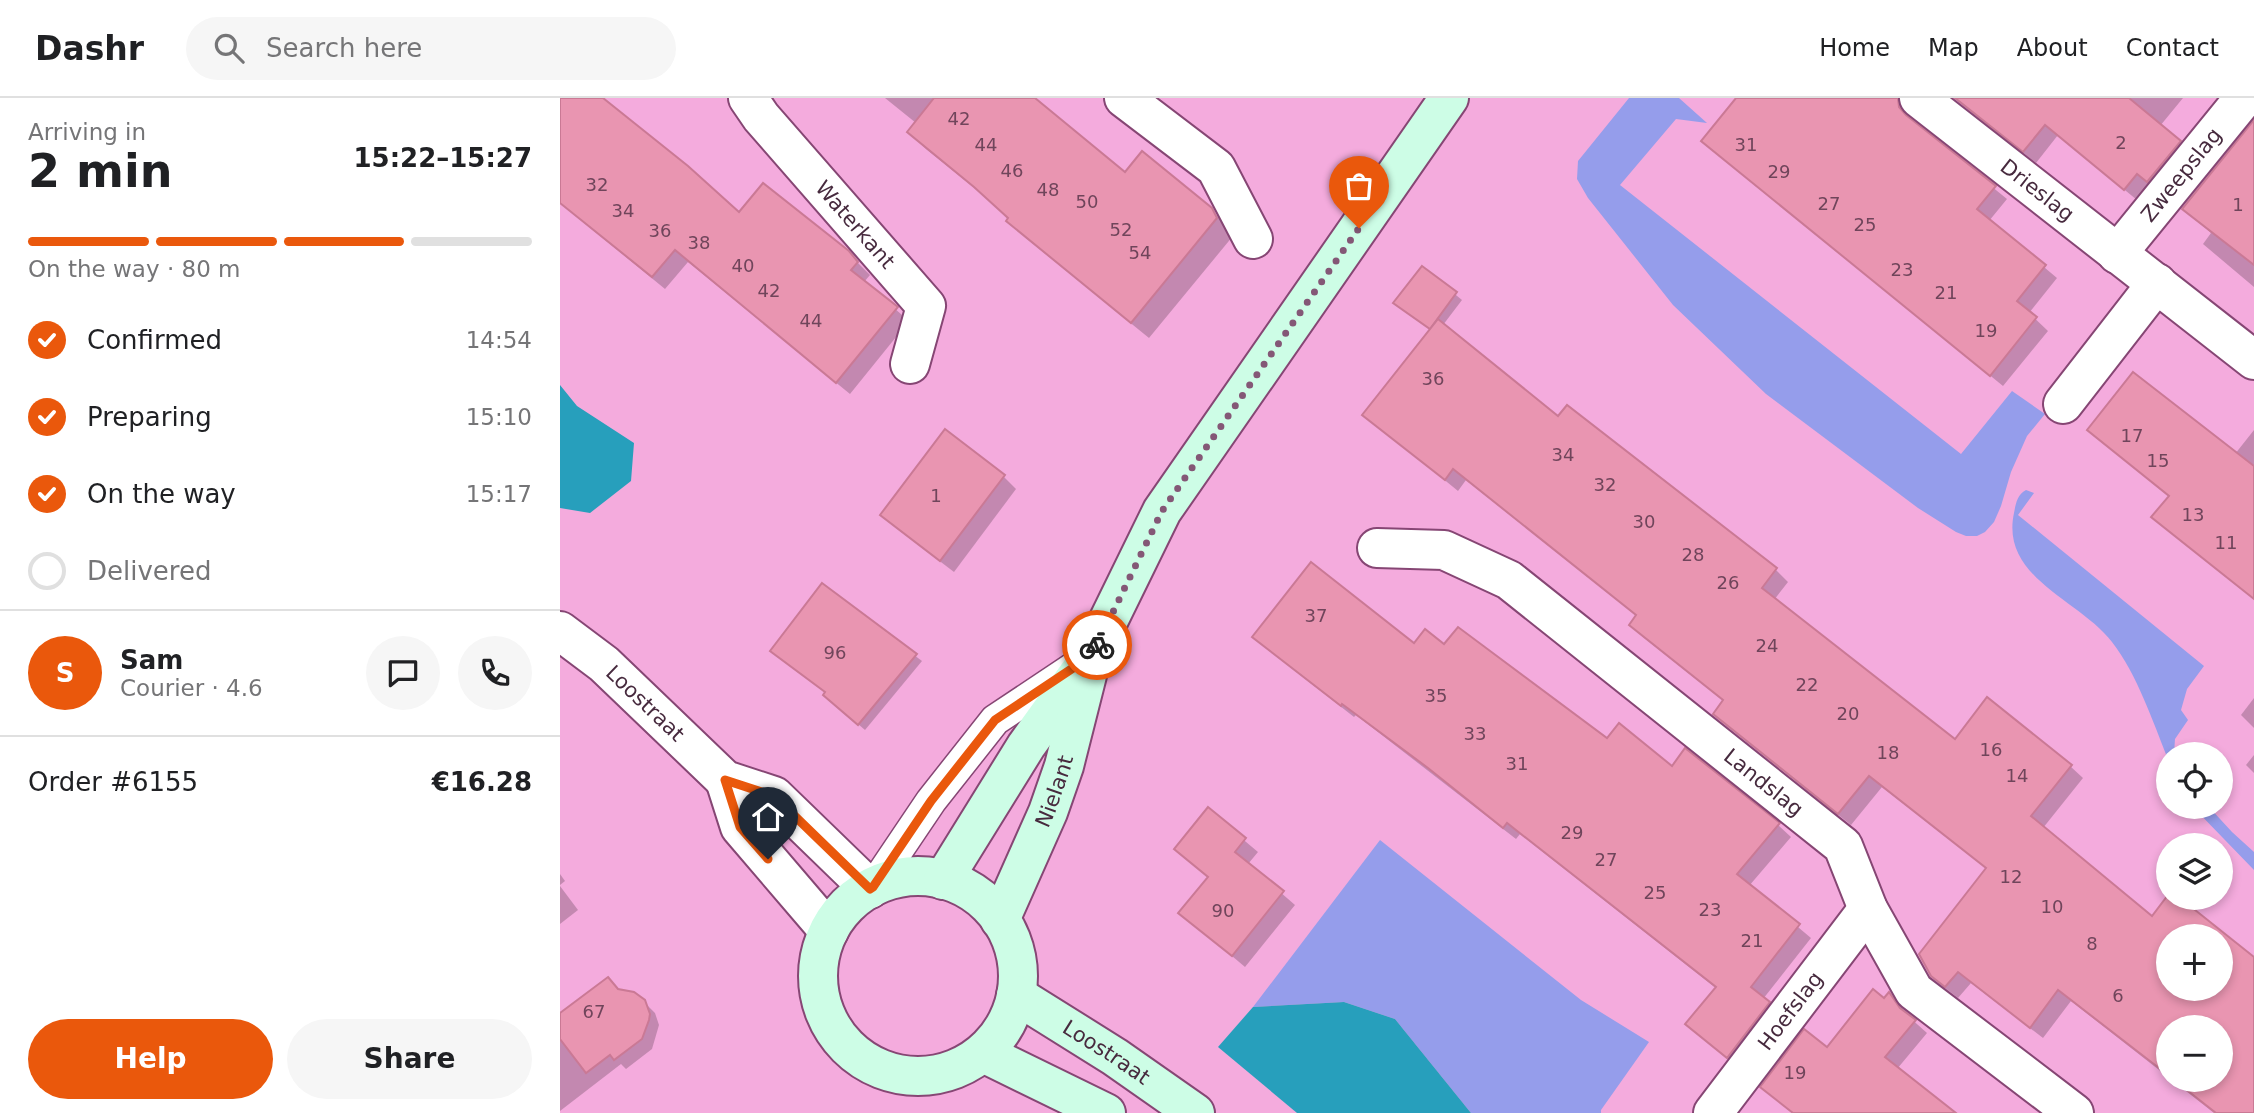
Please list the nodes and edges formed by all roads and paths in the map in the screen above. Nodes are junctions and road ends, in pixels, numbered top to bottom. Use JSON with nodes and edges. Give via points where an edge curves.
{"nodes":[{"id":1,"x":748,"y":98,"type":"edge"},
{"id":2,"x":1124,"y":98,"type":"edge"},
{"id":3,"x":1449,"y":98,"type":"edge"},
{"id":4,"x":1919,"y":98,"type":"edge"},
{"id":5,"x":2244,"y":98,"type":"edge"},
{"id":6,"x":1253,"y":239,"type":"dead end"},
{"id":7,"x":2117,"y":254,"type":"junction"},
{"id":8,"x":2157,"y":283,"type":"junction"},
{"id":9,"x":2254,"y":360,"type":"edge"},
{"id":10,"x":910,"y":364,"type":"dead end"},
{"id":11,"x":2063,"y":404,"type":"dead end"},
{"id":12,"x":1377,"y":548,"type":"dead end"},
{"id":13,"x":560,"y":631,"type":"edge"},
{"id":14,"x":1091,"y":656,"type":"junction"},
{"id":15,"x":725,"y":780,"type":"junction"},
{"id":16,"x":943,"y":880,"type":"junction"},
{"id":17,"x":871,"y":888,"type":"junction"},
{"id":18,"x":1868,"y":909,"type":"junction"},
{"id":19,"x":1000,"y":920,"type":"junction"},
{"id":20,"x":829,"y":930,"type":"junction"},
{"id":21,"x":1016,"y":995,"type":"junction"},
{"id":22,"x":983,"y":1053,"type":"junction"},
{"id":23,"x":1106,"y":1113,"type":"edge"},
{"id":24,"x":1195,"y":1113,"type":"edge"},
{"id":25,"x":1713,"y":1113,"type":"edge"},
{"id":26,"x":2074,"y":1113,"type":"edge"}],
"edges":[{"from":1,"to":10,"type":"street","name":"Waterkant","via":[[926,306]]},
{"from":2,"to":6,"type":"street","via":[[1216,169]]},
{"from":3,"to":14,"type":"street","name":"Nielant","via":[[1162,511]]},
{"from":4,"to":7,"type":"street","name":"Drieslag"},
{"from":5,"to":7,"type":"street","name":"Zweepslag"},
{"from":7,"to":8,"type":"street","name":"Drieslag"},
{"from":8,"to":9,"type":"street","name":"Drieslag"},
{"from":8,"to":11,"type":"street"},
{"from":12,"to":18,"type":"street","name":"Landslag","via":[[1444,550],[1509,580],[1843,846]]},
{"from":13,"to":15,"type":"street","name":"Loostraat","via":[[604,664]]},
{"from":14,"to":16,"type":"street","name":"Nielant","via":[[1026,746]]},
{"from":14,"to":17,"type":"lane","via":[[995,720]]},
{"from":14,"to":19,"type":"street","name":"Nielant","via":[[1065,766]]},
{"from":15,"to":17,"type":"street","name":"Loostraat","via":[[774,796]]},
{"from":15,"to":20,"type":"street","name":"Loostraat","via":[[740,827]]},
{"from":16,"to":17,"type":"street","via":[[912,876]]},
{"from":16,"to":19,"type":"street","via":[[975,894]]},
{"from":17,"to":20,"type":"street","via":[[847,906]]},
{"from":18,"to":25,"type":"street","name":"Hoefslag"},
{"from":18,"to":26,"type":"street","name":"Landslag","via":[[1914,991]]},
{"from":19,"to":21,"type":"street","via":[[1014,948]]},
{"from":20,"to":22,"type":"street","via":[[818,964],[821,1000],[835,1033],[851,1051],[881,1069],[916,1077],[952,1070]]},
{"from":21,"to":22,"type":"street","via":[[1004,1027]]},
{"from":21,"to":24,"type":"street","name":"Loostraat"},
{"from":22,"to":23,"type":"street"}]}
